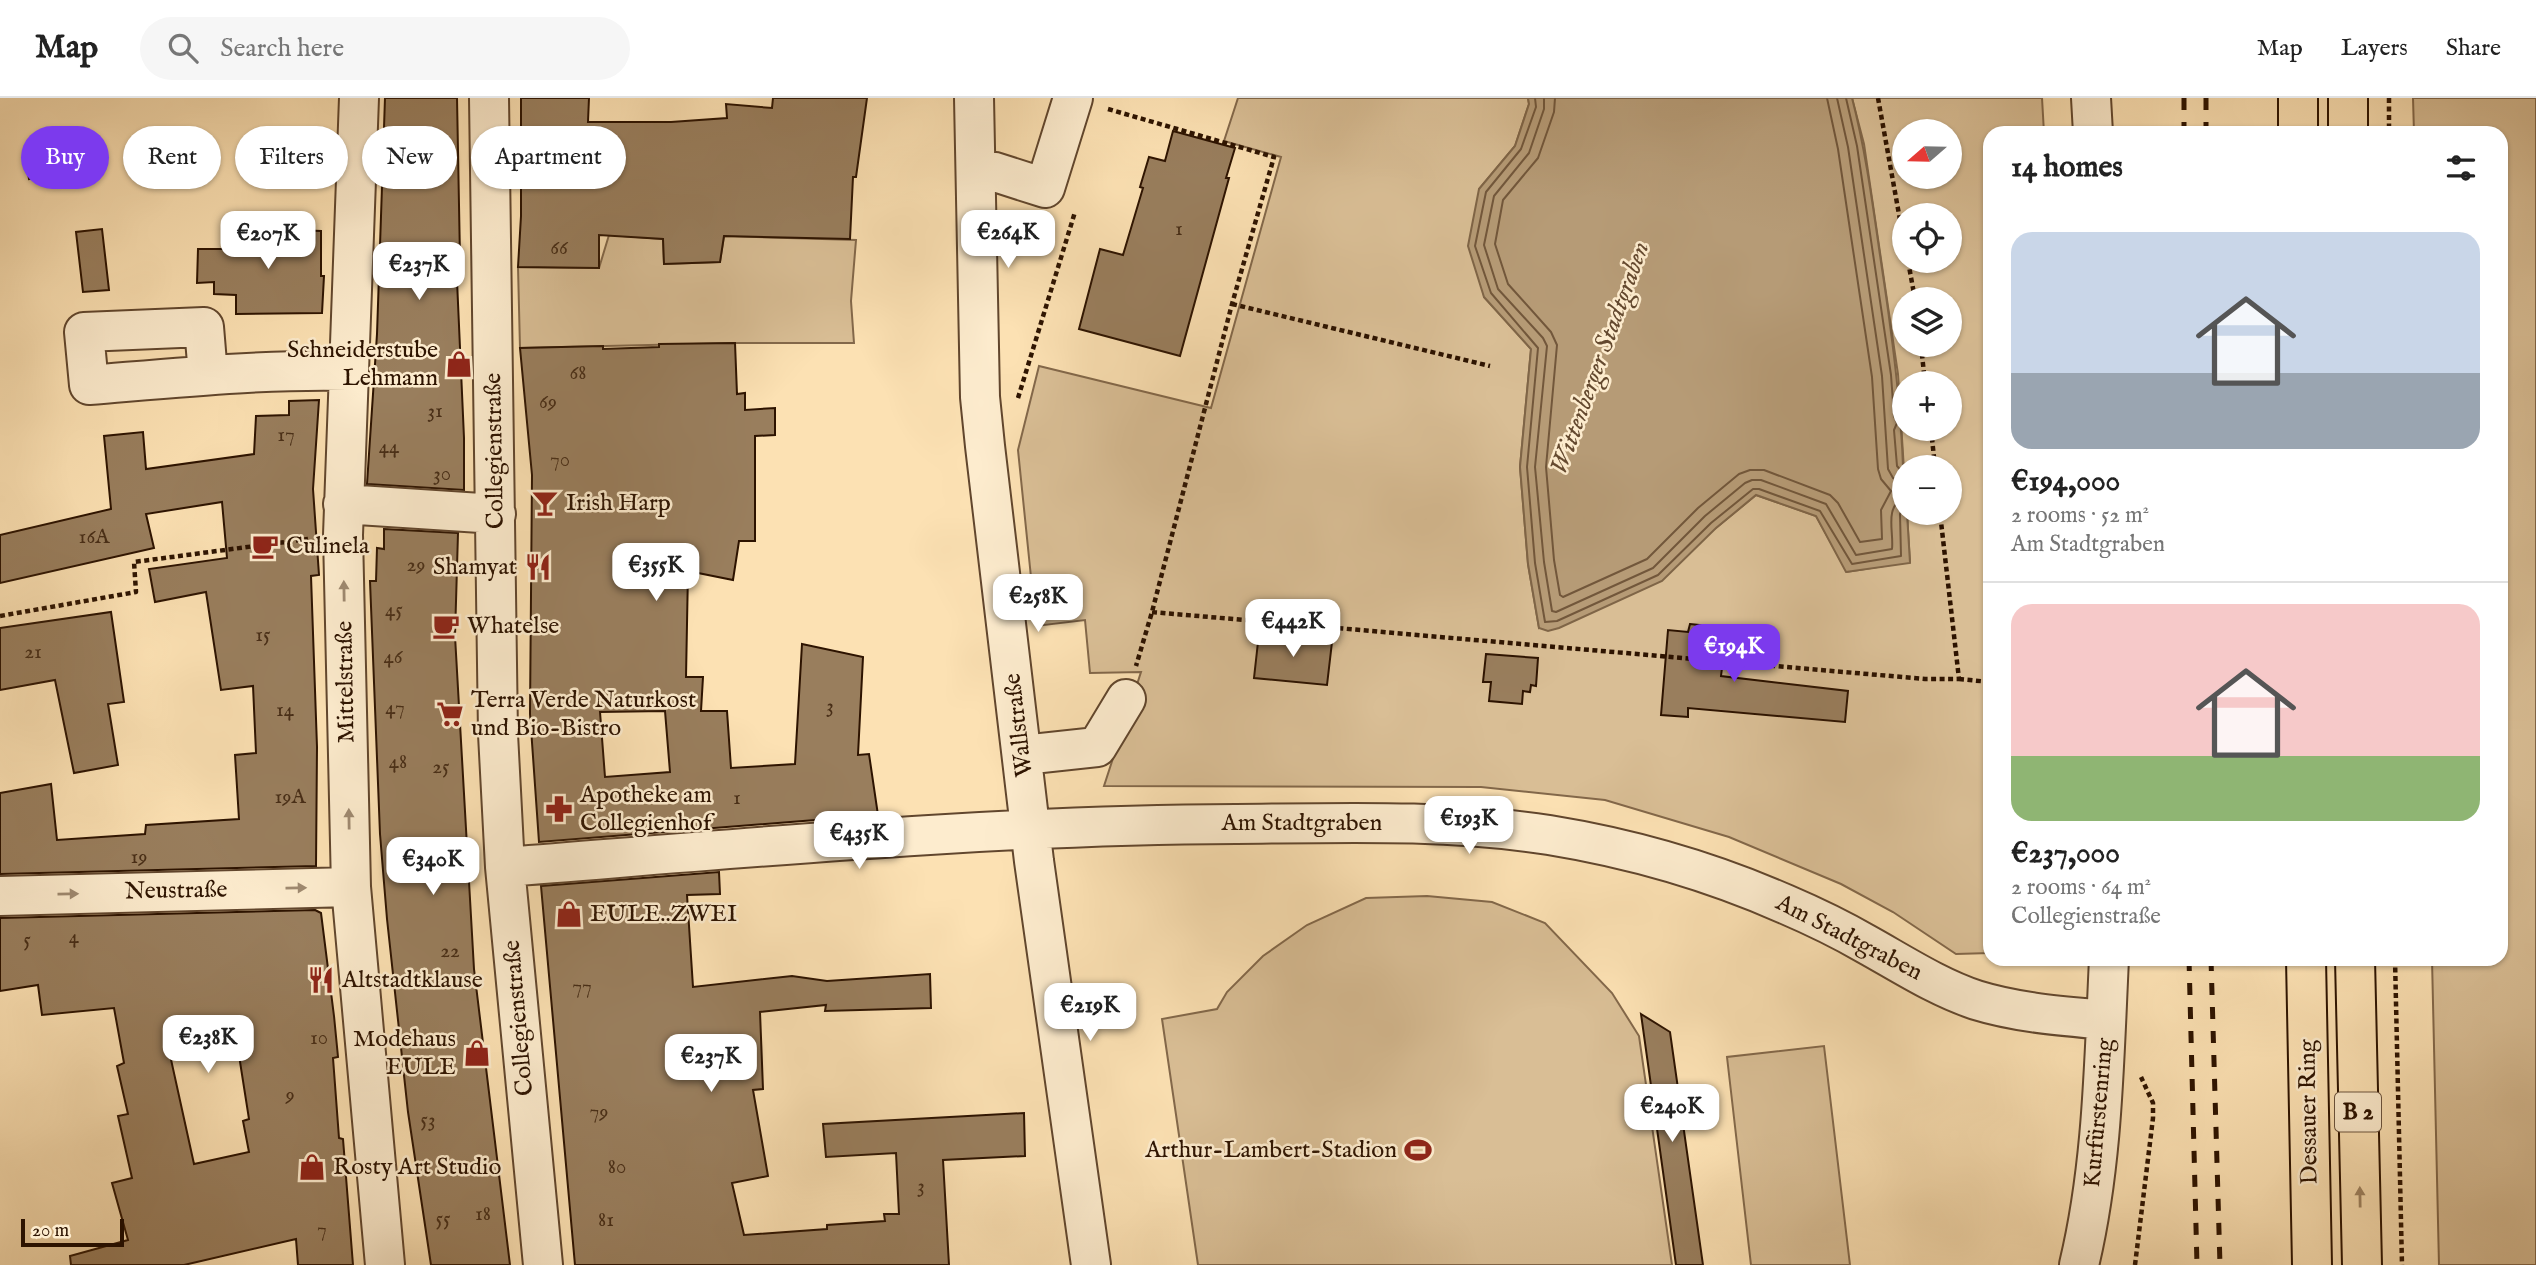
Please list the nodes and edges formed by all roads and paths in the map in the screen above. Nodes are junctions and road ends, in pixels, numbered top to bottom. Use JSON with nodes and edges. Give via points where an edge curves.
{"nodes":[{"id":1,"x":359,"y":98,"type":"edge"},
{"id":2,"x":489,"y":98,"type":"edge"},
{"id":3,"x":974,"y":98,"type":"edge"},
{"id":4,"x":1112,"y":98,"type":"edge"},
{"id":5,"x":1878,"y":98,"type":"edge"},
{"id":6,"x":2091,"y":98,"type":"edge"},
{"id":7,"x":2298,"y":98,"type":"edge"},
{"id":8,"x":2348,"y":98,"type":"edge"},
{"id":9,"x":2389,"y":98,"type":"edge"},
{"id":10,"x":1075,"y":102,"type":"edge"},
{"id":11,"x":1104,"y":121,"type":"dead end"},
{"id":12,"x":2093,"y":126,"type":"edge"},
{"id":13,"x":2298,"y":126,"type":"edge"},
{"id":14,"x":2348,"y":126,"type":"edge"},
{"id":15,"x":2389,"y":126,"type":"edge"},
{"id":16,"x":976,"y":171,"type":"junction"},
{"id":17,"x":1897,"y":203,"type":"edge"},
{"id":18,"x":1076,"y":207,"type":"dead end"},
{"id":19,"x":1232,"y":304,"type":"junction"},
{"id":20,"x":1490,"y":366,"type":"dead end"},
{"id":21,"x":348,"y":371,"type":"junction"},
{"id":22,"x":208,"y":375,"type":"dead end"},
{"id":23,"x":1017,"y":402,"type":"dead end"},
{"id":24,"x":496,"y":514,"type":"junction"},
{"id":25,"x":343,"y":519,"type":"junction"},
{"id":26,"x":1941,"y":525,"type":"edge"},
{"id":27,"x":1152,"y":612,"type":"junction"},
{"id":28,"x":0,"y":616,"type":"edge"},
{"id":29,"x":1959,"y":679,"type":"junction"},
{"id":30,"x":1983,"y":681,"type":"edge"},
{"id":31,"x":1126,"y":699,"type":"joint"},
{"id":32,"x":1023,"y":755,"type":"junction"},
{"id":33,"x":1030,"y":828,"type":"junction"},
{"id":34,"x":505,"y":867,"type":"junction"},
{"id":35,"x":351,"y":887,"type":"junction"},
{"id":36,"x":0,"y":896,"type":"edge"},
{"id":37,"x":2109,"y":966,"type":"edge"},
{"id":38,"x":2306,"y":966,"type":"edge"},
{"id":39,"x":2355,"y":966,"type":"edge"},
{"id":40,"x":2396,"y":966,"type":"edge"},
{"id":41,"x":2106,"y":1020,"type":"junction"},
{"id":42,"x":385,"y":1265,"type":"edge"},
{"id":43,"x":542,"y":1265,"type":"edge"},
{"id":44,"x":1091,"y":1265,"type":"edge"},
{"id":45,"x":2079,"y":1265,"type":"edge"},
{"id":46,"x":2312,"y":1265,"type":"edge"},
{"id":47,"x":2362,"y":1265,"type":"edge"},
{"id":48,"x":2402,"y":1265,"type":"edge"}],
"edges":[{"from":1,"to":21,"type":"street","name":"Mittelstraße"},
{"from":2,"to":24,"type":"street","name":"Collegienstraße"},
{"from":3,"to":16,"type":"street","name":"Wallstraße"},
{"from":4,"to":10,"type":"path"},
{"from":5,"to":17,"type":"path"},
{"from":6,"to":12,"type":"street"},
{"from":7,"to":13,"type":"main road"},
{"from":8,"to":14,"type":"main road"},
{"from":9,"to":15,"type":"path"},
{"from":10,"to":11,"type":"path"},
{"from":10,"to":16,"type":"street","via":[[1045,188],[995,172]]},
{"from":10,"to":19,"type":"path","via":[[1274,157]]},
{"from":16,"to":32,"type":"street","name":"Wallstraße","via":[[980,397]]},
{"from":18,"to":23,"type":"path"},
{"from":19,"to":20,"type":"path"},
{"from":19,"to":27,"type":"path"},
{"from":21,"to":22,"type":"street"},
{"from":21,"to":25,"type":"street","name":"Mittelstraße"},
{"from":24,"to":25,"type":"street"},
{"from":24,"to":34,"type":"street","name":"Collegienstraße","via":[[498,734]]},
{"from":25,"to":28,"type":"path","via":[[134,562],[135,592]]},
{"from":35,"to":25,"type":"street","name":"Mittelstraße","one_way":true},
{"from":26,"to":29,"type":"path"},
{"from":27,"to":29,"type":"path"},
{"from":27,"to":31,"type":"path"},
{"from":29,"to":30,"type":"path"},
{"from":31,"to":32,"type":"street","via":[[1097,747]]},
{"from":32,"to":33,"type":"street","name":"Wallstraße"},
{"from":33,"to":34,"type":"street","name":"Am Stadtgraben"},
{"from":33,"to":41,"type":"street","name":"Am Stadtgraben","via":[[1372,822],[1548,835],[1651,858],[1746,888],[1830,924],[1922,976],[1975,999],[2027,1011]]},
{"from":33,"to":44,"type":"street","name":"Wallstraße"},
{"from":34,"to":43,"type":"street","name":"Collegienstraße"},
{"from":36,"to":35,"type":"street","name":"Neustraße","one_way":true},
{"from":35,"to":42,"type":"street","name":"Mittelstraße"},
{"from":37,"to":41,"type":"street","name":"Kurfürstenring"},
{"from":38,"to":46,"type":"main road","name":"Dessauer Ring","number":"B 2"},
{"from":47,"to":39,"type":"main road","name":"Dessauer Ring","number":"B 2","one_way":true},
{"from":40,"to":48,"type":"path"},
{"from":41,"to":45,"type":"street","name":"Kurfürstenring","via":[[2100,1132]]}]}
